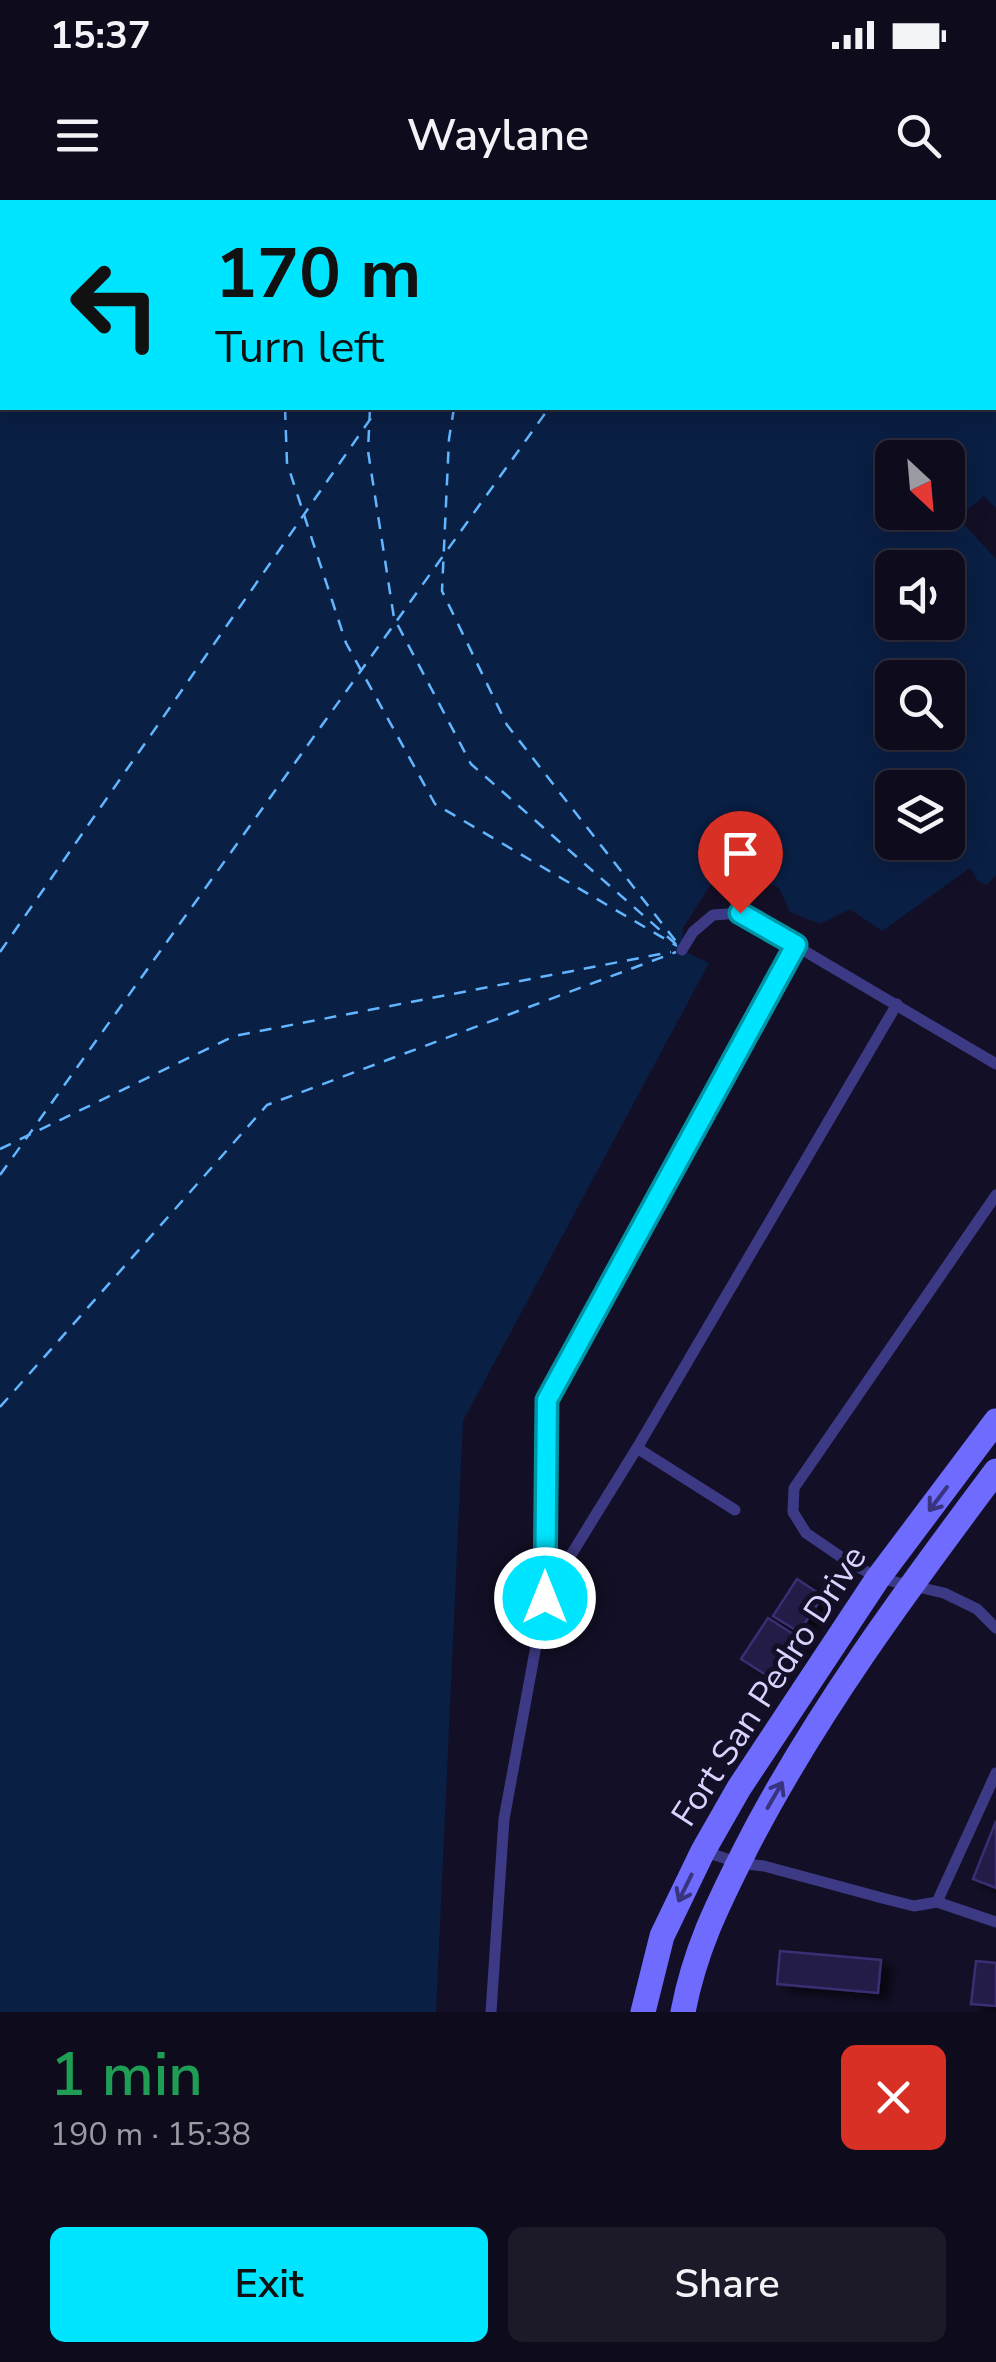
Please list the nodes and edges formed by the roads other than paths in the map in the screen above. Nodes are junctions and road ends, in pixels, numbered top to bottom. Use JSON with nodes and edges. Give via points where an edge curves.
{"nodes":[{"id":1,"x":796,"y":945,"type":"junction"},
{"id":2,"x":682,"y":950,"type":"dead end"},
{"id":3,"x":897,"y":1004,"type":"junction"},
{"id":4,"x":996,"y":1064,"type":"edge"},
{"id":5,"x":996,"y":1194,"type":"edge"},
{"id":6,"x":995,"y":1423,"type":"edge"},
{"id":7,"x":637,"y":1448,"type":"junction"},
{"id":8,"x":996,"y":1471,"type":"edge"},
{"id":9,"x":736,"y":1510,"type":"dead end"},
{"id":10,"x":878,"y":1578,"type":"junction"},
{"id":11,"x":910,"y":1585,"type":"junction"},
{"id":12,"x":545,"y":1598,"type":"junction"},
{"id":13,"x":996,"y":1628,"type":"edge"},
{"id":14,"x":996,"y":1773,"type":"edge"},
{"id":15,"x":704,"y":1851,"type":"junction"},
{"id":16,"x":738,"y":1863,"type":"junction"},
{"id":17,"x":937,"y":1902,"type":"junction"},
{"id":18,"x":996,"y":1922,"type":"edge"},
{"id":19,"x":491,"y":2012,"type":"edge"},
{"id":20,"x":643,"y":2012,"type":"edge"},
{"id":21,"x":683,"y":2012,"type":"edge"}],
"edges":[{"from":1,"to":2,"type":"lane","via":[[740,913],[713,915]]},
{"from":1,"to":3,"type":"lane"},
{"from":1,"to":12,"type":"lane","via":[[547,1400]]},
{"from":3,"to":4,"type":"lane"},
{"from":3,"to":7,"type":"lane"},
{"from":5,"to":10,"type":"lane","via":[[794,1488],[793,1512],[806,1533]]},
{"from":6,"to":10,"type":"main road","name":"Fort San Pedro Drive","one_way":true},
{"from":7,"to":9,"type":"lane"},
{"from":7,"to":12,"type":"lane"},
{"from":8,"to":11,"type":"main road","name":"Fort San Pedro Drive"},
{"from":10,"to":11,"type":"lane"},
{"from":10,"to":15,"type":"main road","name":"Fort San Pedro Drive","via":[[738,1788]]},
{"from":11,"to":13,"type":"lane","via":[[977,1609]]},
{"from":16,"to":11,"type":"main road","name":"Fort San Pedro Drive","one_way":true,"via":[[802,1748]]},
{"from":12,"to":19,"type":"lane","via":[[504,1818]]},
{"from":14,"to":17,"type":"lane"},
{"from":15,"to":16,"type":"lane"},
{"from":15,"to":20,"type":"main road","name":"Fort San Pedro Drive","one_way":true,"via":[[662,1936]]},
{"from":16,"to":17,"type":"lane","via":[[914,1906]]},
{"from":16,"to":21,"type":"main road","name":"Fort San Pedro Drive","via":[[696,1957]]},
{"from":17,"to":18,"type":"lane"}]}
